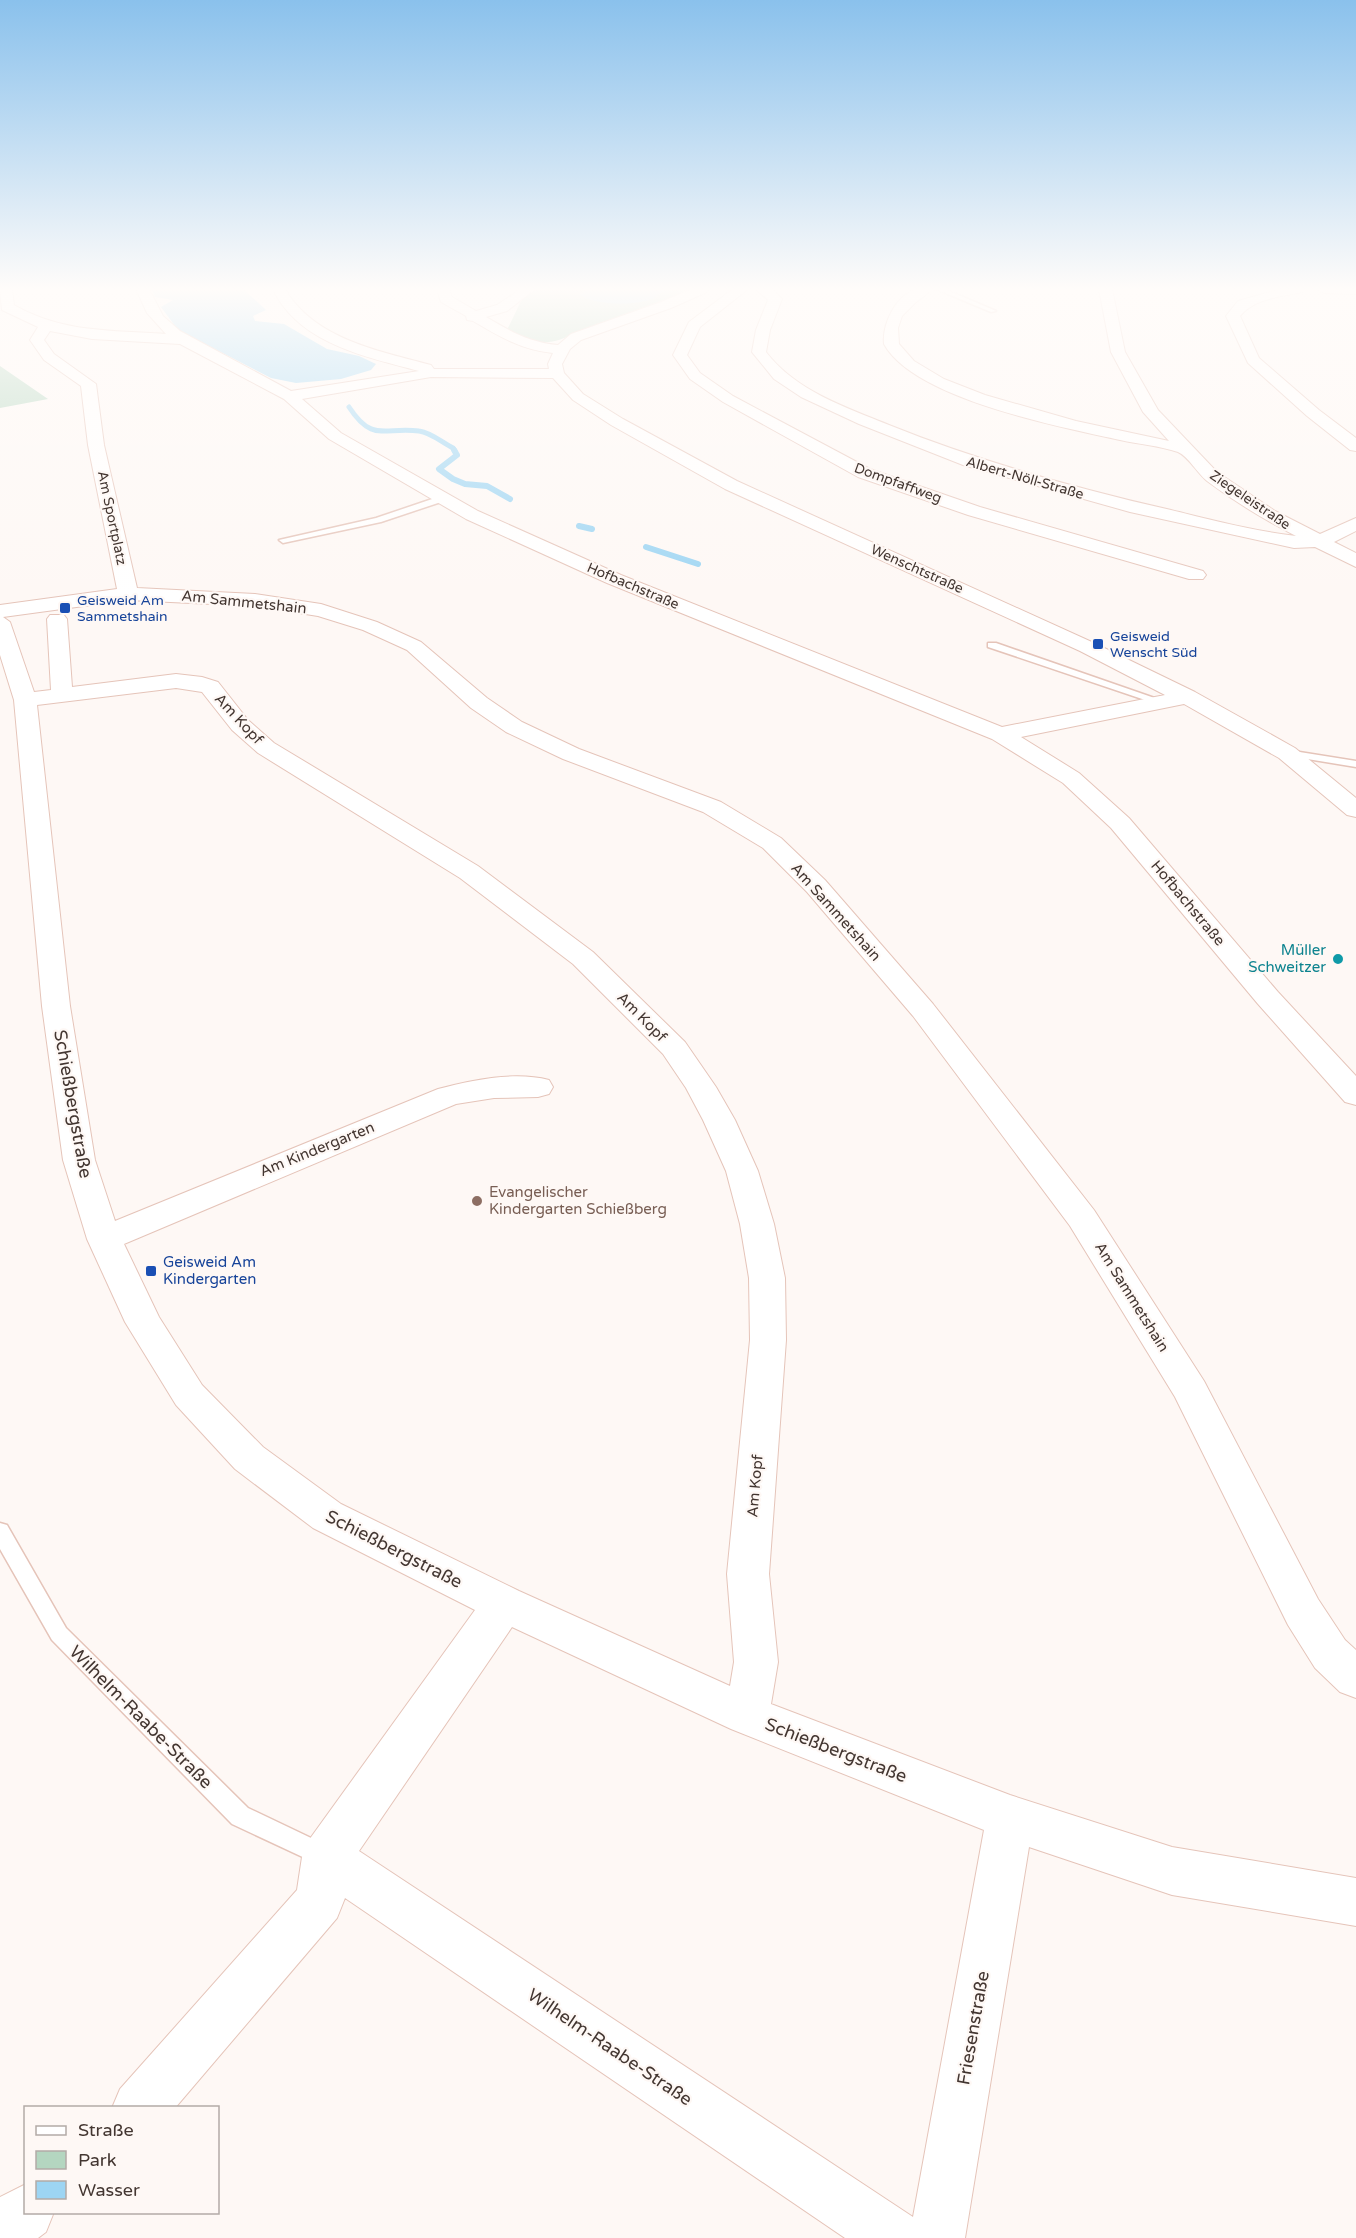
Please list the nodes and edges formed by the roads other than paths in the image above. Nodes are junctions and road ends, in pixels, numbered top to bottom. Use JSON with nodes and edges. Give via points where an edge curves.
{"nodes":[{"id":1,"x":89,"y":393,"type":"edge"},
{"id":2,"x":284,"y":393,"type":"edge"},
{"id":3,"x":309,"y":393,"type":"edge"},
{"id":4,"x":575,"y":393,"type":"edge"},
{"id":5,"x":720,"y":393,"type":"edge"},
{"id":6,"x":810,"y":393,"type":"edge"},
{"id":7,"x":967,"y":393,"type":"edge"},
{"id":8,"x":1141,"y":393,"type":"edge"},
{"id":9,"x":1291,"y":393,"type":"edge"},
{"id":10,"x":289,"y":396,"type":"junction"},
{"id":11,"x":1356,"y":447,"type":"edge"},
{"id":12,"x":1186,"y":450,"type":"junction"},
{"id":13,"x":444,"y":498,"type":"junction"},
{"id":14,"x":1356,"y":523,"type":"edge"},
{"id":15,"x":283,"y":540,"type":"dead end"},
{"id":16,"x":1316,"y":542,"type":"junction"},
{"id":17,"x":1356,"y":561,"type":"edge"},
{"id":18,"x":1196,"y":575,"type":"dead end"},
{"id":19,"x":129,"y":594,"type":"junction"},
{"id":20,"x":0,"y":610,"type":"edge"},
{"id":21,"x":57,"y":619,"type":"dead end"},
{"id":22,"x":0,"y":622,"type":"edge"},
{"id":23,"x":992,"y":645,"type":"dead end"},
{"id":24,"x":62,"y":696,"type":"junction"},
{"id":25,"x":1187,"y":698,"type":"junction"},
{"id":26,"x":25,"y":700,"type":"junction"},
{"id":27,"x":1161,"y":702,"type":"junction"},
{"id":28,"x":1000,"y":734,"type":"junction"},
{"id":29,"x":1287,"y":753,"type":"junction"},
{"id":30,"x":1356,"y":764,"type":"edge"},
{"id":31,"x":1356,"y":810,"type":"edge"},
{"id":32,"x":538,"y":1087,"type":"dead end"},
{"id":33,"x":1356,"y":1095,"type":"edge"},
{"id":34,"x":104,"y":1239,"type":"junction"},
{"id":35,"x":0,"y":1531,"type":"edge"},
{"id":36,"x":504,"y":1604,"type":"junction"},
{"id":37,"x":1356,"y":1678,"type":"edge"},
{"id":38,"x":747,"y":1715,"type":"junction"},
{"id":39,"x":1010,"y":1818,"type":"junction"},
{"id":40,"x":326,"y":1857,"type":"junction"},
{"id":41,"x":1356,"y":1902,"type":"edge"},
{"id":42,"x":142,"y":2106,"type":"edge"},
{"id":43,"x":24,"y":2214,"type":"edge"},
{"id":44,"x":0,"y":2234,"type":"edge"},
{"id":45,"x":894,"y":2238,"type":"edge"},
{"id":46,"x":937,"y":2238,"type":"edge"}],
"edges":[{"from":1,"to":19,"type":"street","name":"Am Sportplatz","via":[[96,445]]},
{"from":2,"to":10,"type":"street","name":"Hofbachstraße"},
{"from":3,"to":10,"type":"street"},
{"from":4,"to":25,"type":"street","name":"Wenschtstraße","via":[[610,418],[731,485],[1088,647]]},
{"from":5,"to":18,"type":"street","name":"Dompfaffweg","via":[[864,473],[974,511]]},
{"from":6,"to":16,"type":"street","name":"Albert-Nöll-Straße","via":[[909,440],[1030,481],[1137,509],[1294,542]]},
{"from":7,"to":12,"type":"street","via":[[1112,434]]},
{"from":8,"to":12,"type":"street","name":"Ziegeleistraße","via":[[1151,412]]},
{"from":9,"to":11,"type":"street"},
{"from":10,"to":13,"type":"street","name":"Hofbachstraße","via":[[335,436]]},
{"from":12,"to":16,"type":"street","name":"Ziegeleistraße","via":[[1211,476]]},
{"from":13,"to":15,"type":"lane","via":[[378,520]]},
{"from":13,"to":28,"type":"street","name":"Hofbachstraße","via":[[472,515],[614,579]]},
{"from":14,"to":16,"type":"street"},
{"from":16,"to":17,"type":"street","name":"Ziegeleistraße"},
{"from":19,"to":20,"type":"street","name":"Am Sammetshain"},
{"from":19,"to":37,"type":"street","name":"Am Sammetshain","via":[[255,600],[321,610],[370,626],[414,646],[479,703],[514,727],[572,754],[712,807],[772,843],[816,886],[923,1010],[1082,1218],[1191,1391],[1303,1612],[1330,1654]]},
{"from":21,"to":24,"type":"street"},
{"from":22,"to":26,"type":"street","name":"Schießbergstraße"},
{"from":23,"to":27,"type":"lane"},
{"from":24,"to":26,"type":"street","name":"Am Kopf"},
{"from":24,"to":38,"type":"street","name":"Am Kopf","via":[[176,681],[210,687],[266,748],[469,872],[583,958],[674,1048],[701,1087],[742,1171],[767,1278],[768,1340],[748,1574],[756,1662]]},
{"from":25,"to":27,"type":"street"},
{"from":25,"to":29,"type":"street","name":"Wenschtstraße"},
{"from":26,"to":34,"type":"street","name":"Schießbergstraße","via":[[69,1104],[79,1160]]},
{"from":27,"to":28,"type":"street"},
{"from":28,"to":33,"type":"street","name":"Hofbachstraße","via":[[1071,778],[1120,823]]},
{"from":29,"to":30,"type":"lane","name":"Wenschtstraße"},
{"from":29,"to":31,"type":"street","name":"Wenschtstraße"},
{"from":32,"to":34,"type":"street","name":"Am Kindergarten","via":[[494,1088],[449,1096]]},
{"from":34,"to":36,"type":"street","name":"Schießbergstraße","via":[[143,1322],[189,1395],[249,1458],[327,1516]]},
{"from":35,"to":40,"type":"lane","name":"Wilhelm-Raabe-Straße","via":[[59,1634],[240,1816]]},
{"from":36,"to":38,"type":"street","name":"Schießbergstraße"},
{"from":36,"to":40,"type":"street"},
{"from":38,"to":39,"type":"street","name":"Schießbergstraße"},
{"from":39,"to":41,"type":"street","name":"Schießbergstraße","via":[[1172,1871]]},
{"from":39,"to":46,"type":"street","name":"Friesenstraße"},
{"from":40,"to":42,"type":"street","via":[[320,1901]]},
{"from":40,"to":45,"type":"street","name":"Wilhelm-Raabe-Straße"},
{"from":43,"to":44,"type":"street"}]}
